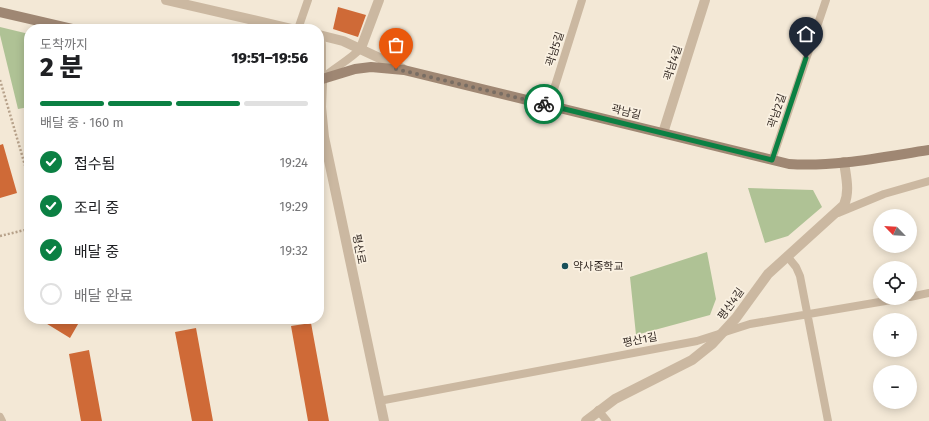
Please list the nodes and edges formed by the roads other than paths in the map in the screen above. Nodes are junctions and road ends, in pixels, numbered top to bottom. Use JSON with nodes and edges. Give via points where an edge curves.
{"nodes":[{"id":1,"x":166,"y":0,"type":"edge"},
{"id":2,"x":308,"y":0,"type":"edge"},
{"id":3,"x":379,"y":0,"type":"edge"},
{"id":4,"x":582,"y":0,"type":"edge"},
{"id":5,"x":705,"y":0,"type":"edge"},
{"id":6,"x":826,"y":0,"type":"edge"},
{"id":7,"x":0,"y":12,"type":"edge"},
{"id":8,"x":52,"y":24,"type":"edge"},
{"id":9,"x":270,"y":24,"type":"edge"},
{"id":10,"x":300,"y":24,"type":"edge"},
{"id":11,"x":324,"y":36,"type":"edge"},
{"id":12,"x":361,"y":48,"type":"junction"},
{"id":13,"x":404,"y":70,"type":"junction"},
{"id":14,"x":324,"y":76,"type":"edge"},
{"id":15,"x":324,"y":79,"type":"edge"},
{"id":16,"x":549,"y":105,"type":"junction"},
{"id":17,"x":663,"y":133,"type":"junction"},
{"id":18,"x":324,"y":137,"type":"edge"},
{"id":19,"x":929,"y":150,"type":"edge"},
{"id":20,"x":772,"y":160,"type":"junction"},
{"id":21,"x":844,"y":162,"type":"junction"},
{"id":22,"x":929,"y":181,"type":"edge"},
{"id":23,"x":837,"y":213,"type":"junction"},
{"id":24,"x":787,"y":256,"type":"junction"},
{"id":25,"x":929,"y":294,"type":"edge"},
{"id":26,"x":917,"y":296,"type":"edge"},
{"id":27,"x":873,"y":303,"type":"edge"},
{"id":28,"x":807,"y":315,"type":"junction"},
{"id":29,"x":724,"y":333,"type":"junction"},
{"id":30,"x":379,"y":400,"type":"junction"},
{"id":31,"x":598,"y":410,"type":"junction"},
{"id":32,"x":0,"y":417,"type":"edge"},
{"id":33,"x":2,"y":421,"type":"edge"},
{"id":34,"x":384,"y":421,"type":"edge"},
{"id":35,"x":586,"y":421,"type":"edge"},
{"id":36,"x":607,"y":421,"type":"edge"},
{"id":37,"x":828,"y":421,"type":"edge"}],
"edges":[{"from":1,"to":9,"type":"street"},
{"from":2,"to":10,"type":"lane"},
{"from":3,"to":12,"type":"street"},
{"from":4,"to":16,"type":"lane","name":"곽남5길"},
{"from":5,"to":17,"type":"street","name":"곽남4길"},
{"from":6,"to":20,"type":"lane","name":"곽남2길"},
{"from":7,"to":8,"type":"main road"},
{"from":11,"to":12,"type":"street"},
{"from":12,"to":13,"type":"street"},
{"from":12,"to":14,"type":"lane","via":[[354,56]]},
{"from":13,"to":15,"type":"main road","name":"곽남길","via":[[371,67]]},
{"from":13,"to":16,"type":"main road","name":"곽남길"},
{"from":16,"to":17,"type":"main road","name":"곽남길"},
{"from":17,"to":20,"type":"main road","name":"곽남길"},
{"from":18,"to":30,"type":"street","name":"평산로"},
{"from":19,"to":21,"type":"main road","name":"곽남길"},
{"from":20,"to":21,"type":"main road","name":"곽남길","via":[[807,165]]},
{"from":21,"to":23,"type":"street","name":"평산4길","via":[[848,197]]},
{"from":22,"to":23,"type":"lane","via":[[884,194]]},
{"from":23,"to":24,"type":"street","name":"평산4길"},
{"from":24,"to":28,"type":"lane","via":[[800,276]]},
{"from":24,"to":29,"type":"street","name":"평산4길","via":[[758,286]]},
{"from":25,"to":26,"type":"lane"},
{"from":27,"to":28,"type":"lane","name":"평산1길"},
{"from":28,"to":29,"type":"lane","name":"평산1길","via":[[750,324]]},
{"from":28,"to":37,"type":"lane"},
{"from":29,"to":30,"type":"lane","name":"평산1길","via":[[697,341]]},
{"from":29,"to":31,"type":"street","name":"평산4길","via":[[692,360]]},
{"from":30,"to":34,"type":"street","name":"평산로"},
{"from":31,"to":35,"type":"street","name":"평산4길"},
{"from":31,"to":36,"type":"lane"},
{"from":32,"to":33,"type":"lane"}]}
